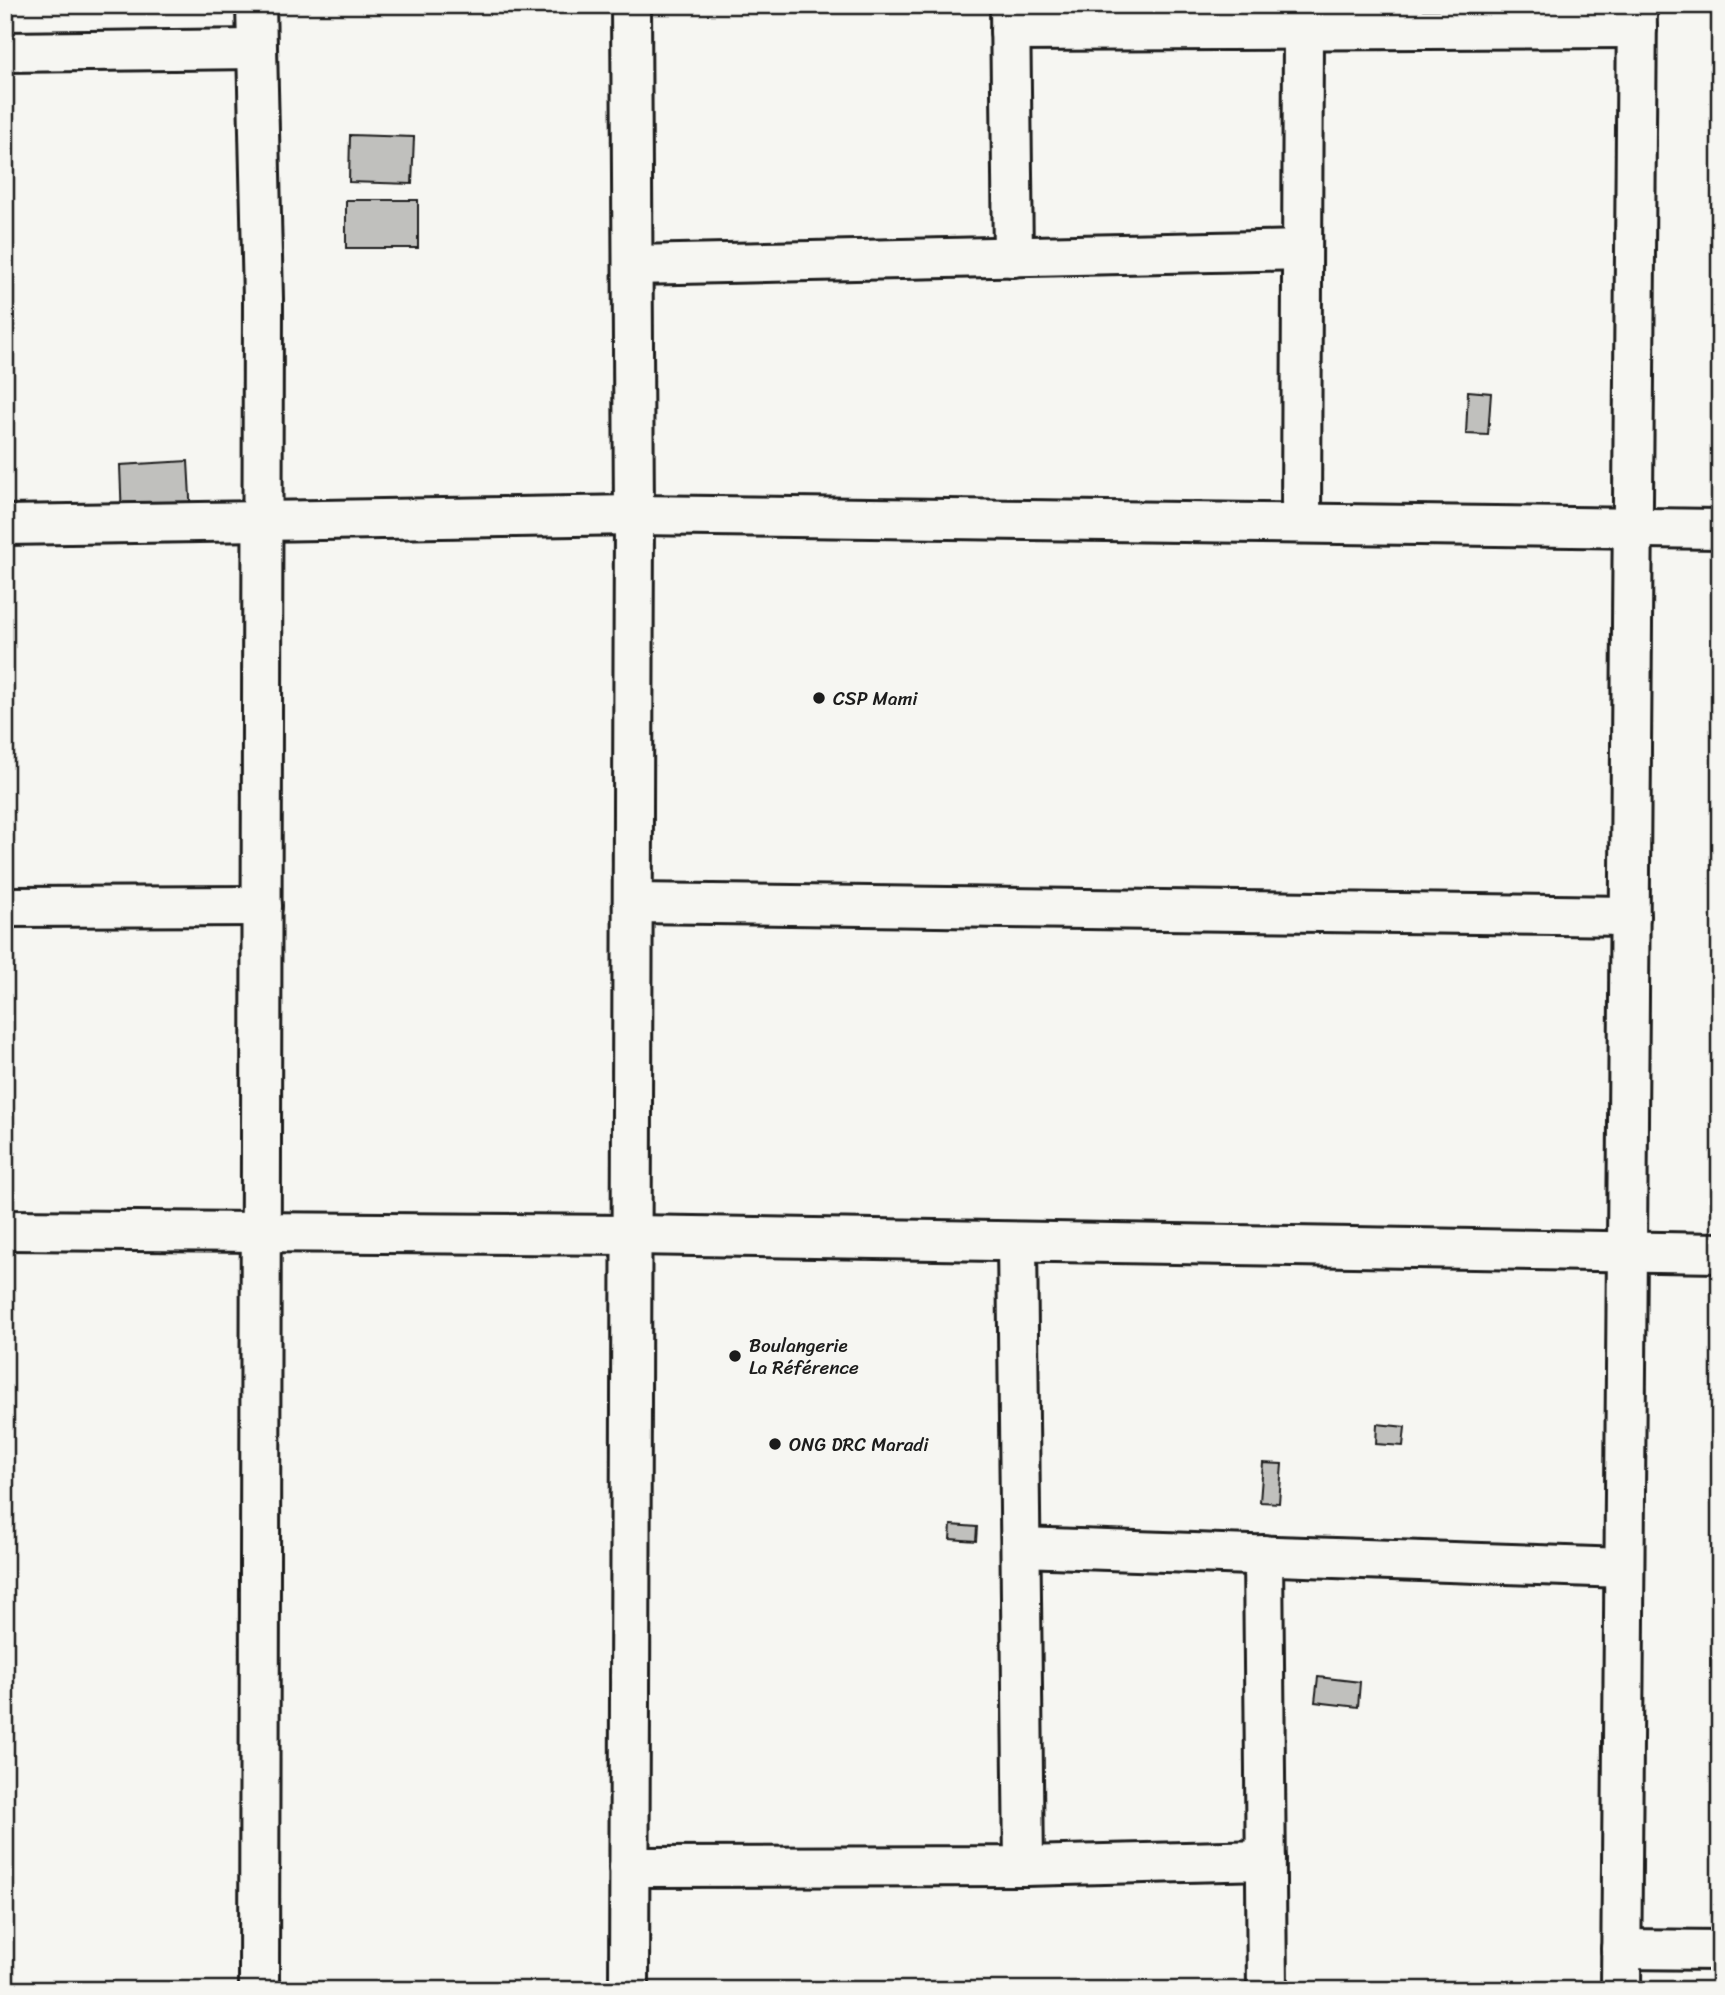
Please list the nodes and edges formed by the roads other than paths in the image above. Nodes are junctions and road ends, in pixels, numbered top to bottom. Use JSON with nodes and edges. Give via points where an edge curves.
{"nodes":[{"id":1,"x":256,"y":5,"type":"edge"},
{"id":2,"x":631,"y":5,"type":"edge"},
{"id":3,"x":1637,"y":17,"type":"edge"},
{"id":4,"x":1010,"y":18,"type":"edge"},
{"id":5,"x":1303,"y":30,"type":"junction"},
{"id":6,"x":256,"y":49,"type":"junction"},
{"id":7,"x":5,"y":52,"type":"edge"},
{"id":8,"x":1302,"y":250,"type":"junction"},
{"id":9,"x":1013,"y":257,"type":"junction"},
{"id":10,"x":633,"y":265,"type":"junction"},
{"id":11,"x":634,"y":514,"type":"junction"},
{"id":12,"x":262,"y":521,"type":"junction"},
{"id":13,"x":1301,"y":523,"type":"junction"},
{"id":14,"x":5,"y":525,"type":"edge"},
{"id":15,"x":1633,"y":528,"type":"junction"},
{"id":16,"x":1720,"y":529,"type":"edge"},
{"id":17,"x":632,"y":902,"type":"junction"},
{"id":18,"x":262,"y":906,"type":"junction"},
{"id":19,"x":5,"y":908,"type":"edge"},
{"id":20,"x":1630,"y":916,"type":"junction"},
{"id":21,"x":5,"y":1230,"type":"edge"},
{"id":22,"x":261,"y":1233,"type":"junction"},
{"id":23,"x":632,"y":1235,"type":"junction"},
{"id":24,"x":1017,"y":1242,"type":"junction"},
{"id":25,"x":1627,"y":1251,"type":"junction"},
{"id":26,"x":1720,"y":1253,"type":"edge"},
{"id":27,"x":1021,"y":1547,"type":"junction"},
{"id":28,"x":1263,"y":1555,"type":"junction"},
{"id":29,"x":1624,"y":1568,"type":"junction"},
{"id":30,"x":1266,"y":1860,"type":"junction"},
{"id":31,"x":1024,"y":1866,"type":"junction"},
{"id":32,"x":629,"y":1867,"type":"junction"},
{"id":33,"x":1621,"y":1949,"type":"junction"},
{"id":34,"x":1720,"y":1950,"type":"edge"},
{"id":35,"x":259,"y":1990,"type":"edge"},
{"id":36,"x":629,"y":1990,"type":"edge"},
{"id":37,"x":1267,"y":1990,"type":"edge"},
{"id":38,"x":1621,"y":1990,"type":"edge"}],
"edges":[{"from":1,"to":6,"type":"street"},
{"from":2,"to":10,"type":"street"},
{"from":3,"to":5,"type":"street"},
{"from":3,"to":15,"type":"street"},
{"from":4,"to":5,"type":"street"},
{"from":4,"to":9,"type":"street"},
{"from":5,"to":8,"type":"street"},
{"from":6,"to":7,"type":"street"},
{"from":6,"to":12,"type":"street","via":[[263,299]]},
{"from":8,"to":9,"type":"street"},
{"from":8,"to":13,"type":"street"},
{"from":9,"to":10,"type":"street"},
{"from":10,"to":11,"type":"street"},
{"from":11,"to":12,"type":"street"},
{"from":11,"to":13,"type":"street"},
{"from":11,"to":17,"type":"street"},
{"from":12,"to":14,"type":"street"},
{"from":12,"to":18,"type":"street"},
{"from":13,"to":15,"type":"street"},
{"from":15,"to":16,"type":"street"},
{"from":15,"to":20,"type":"street"},
{"from":17,"to":20,"type":"street"},
{"from":17,"to":23,"type":"street"},
{"from":18,"to":19,"type":"street"},
{"from":18,"to":22,"type":"street"},
{"from":20,"to":25,"type":"street"},
{"from":21,"to":22,"type":"street"},
{"from":22,"to":23,"type":"street"},
{"from":22,"to":35,"type":"street"},
{"from":23,"to":24,"type":"street"},
{"from":23,"to":32,"type":"street"},
{"from":24,"to":25,"type":"street"},
{"from":24,"to":27,"type":"street"},
{"from":25,"to":26,"type":"street"},
{"from":25,"to":29,"type":"street"},
{"from":27,"to":28,"type":"street"},
{"from":27,"to":31,"type":"street"},
{"from":28,"to":29,"type":"street"},
{"from":28,"to":30,"type":"street"},
{"from":29,"to":33,"type":"street"},
{"from":30,"to":31,"type":"street"},
{"from":30,"to":37,"type":"street"},
{"from":31,"to":32,"type":"street"},
{"from":32,"to":36,"type":"street"},
{"from":33,"to":34,"type":"street"},
{"from":33,"to":38,"type":"street"}]}
